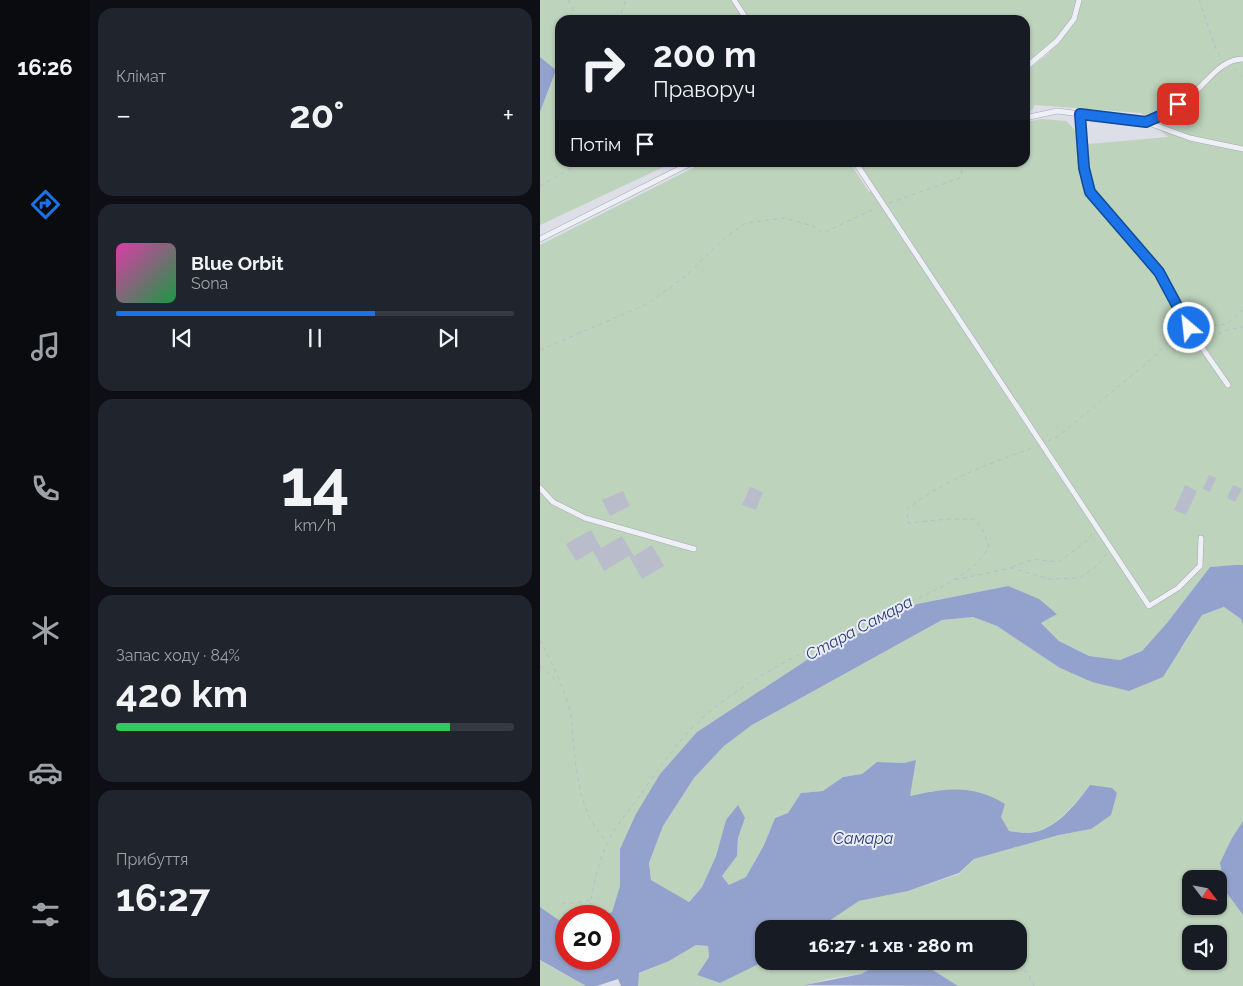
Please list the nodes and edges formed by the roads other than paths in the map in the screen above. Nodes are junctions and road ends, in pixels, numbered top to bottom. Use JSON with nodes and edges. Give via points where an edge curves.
{"nodes":[{"id":1,"x":734,"y":0,"type":"edge"},
{"id":2,"x":1079,"y":0,"type":"edge"},
{"id":3,"x":744,"y":15,"type":"edge"},
{"id":4,"x":1243,"y":52,"type":"edge"},
{"id":5,"x":1241,"y":59,"type":"edge"},
{"id":6,"x":1030,"y":64,"type":"edge"},
{"id":7,"x":1080,"y":114,"type":"junction"},
{"id":8,"x":1030,"y":117,"type":"edge"},
{"id":9,"x":1146,"y":122,"type":"junction"},
{"id":10,"x":1243,"y":149,"type":"edge"},
{"id":11,"x":683,"y":167,"type":"edge"},
{"id":12,"x":858,"y":167,"type":"edge"},
{"id":13,"x":540,"y":240,"type":"edge"},
{"id":14,"x":1228,"y":385,"type":"dead end"},
{"id":15,"x":540,"y":488,"type":"edge"},
{"id":16,"x":1201,"y":538,"type":"dead end"},
{"id":17,"x":694,"y":549,"type":"dead end"}],
"edges":[{"from":1,"to":3,"type":"lane"},
{"from":2,"to":6,"type":"lane","via":[[1074,20]]},
{"from":4,"to":5,"type":"lane"},
{"from":5,"to":9,"type":"lane","via":[[1233,59],[1192,94],[1164,114]]},
{"from":7,"to":8,"type":"lane","via":[[1057,111]]},
{"from":7,"to":9,"type":"lane"},
{"from":7,"to":14,"type":"lane","via":[[1084,168],[1090,192],[1159,272],[1189,328]]},
{"from":9,"to":10,"type":"lane","via":[[1190,138]]},
{"from":11,"to":13,"type":"lane"},
{"from":12,"to":16,"type":"lane","via":[[1149,606],[1178,588],[1200,566]]},
{"from":15,"to":17,"type":"lane","via":[[552,502],[586,518]]}]}
